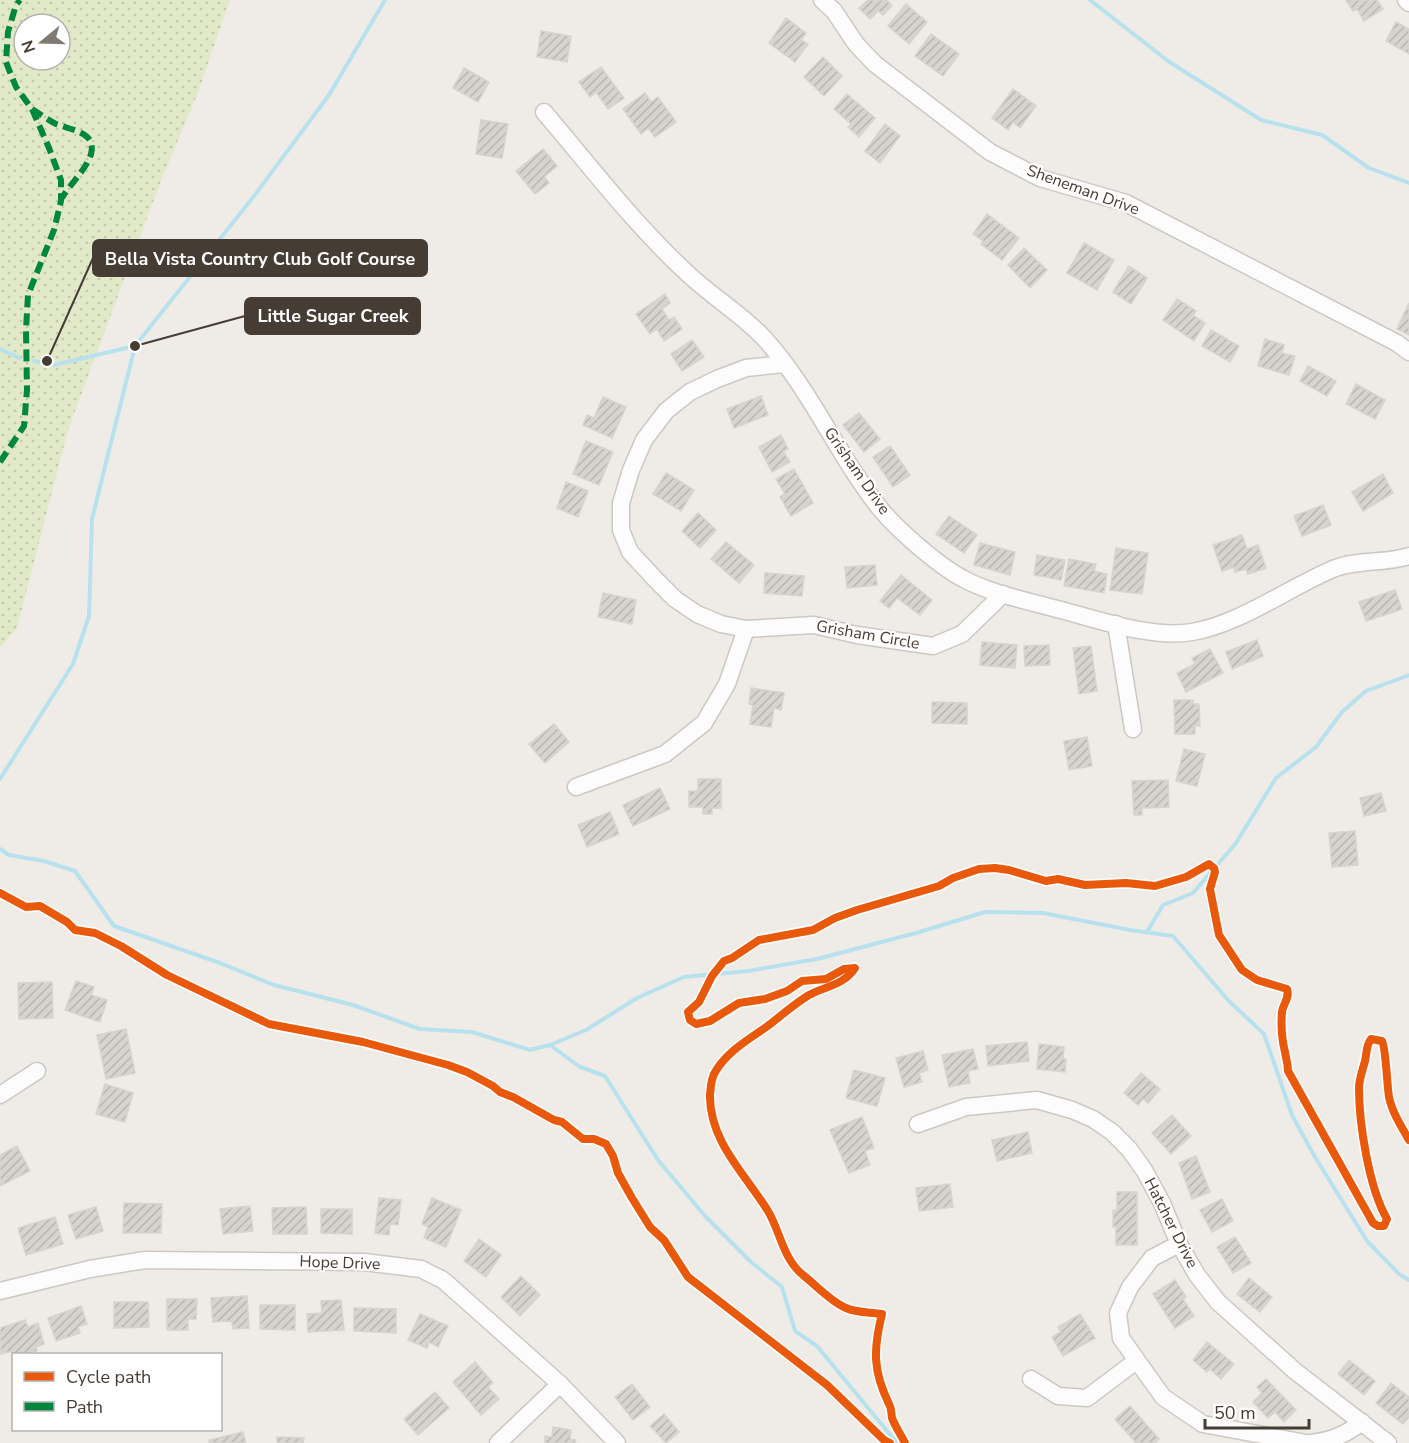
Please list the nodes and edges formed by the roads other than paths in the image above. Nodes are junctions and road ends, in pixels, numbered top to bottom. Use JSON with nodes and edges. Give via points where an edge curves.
{"nodes":[{"id":1,"x":822,"y":0,"type":"edge"},
{"id":2,"x":1406,"y":0,"type":"edge"},
{"id":3,"x":1409,"y":3,"type":"edge"},
{"id":4,"x":544,"y":112,"type":"dead end"},
{"id":5,"x":1409,"y":352,"type":"edge"},
{"id":6,"x":784,"y":364,"type":"junction"},
{"id":7,"x":1409,"y":556,"type":"edge"},
{"id":8,"x":1003,"y":594,"type":"junction"},
{"id":9,"x":1116,"y":624,"type":"junction"},
{"id":10,"x":746,"y":629,"type":"junction"},
{"id":11,"x":1133,"y":729,"type":"dead end"},
{"id":12,"x":576,"y":788,"type":"dead end"},
{"id":13,"x":37,"y":1071,"type":"dead end"},
{"id":14,"x":0,"y":1095,"type":"edge"},
{"id":15,"x":918,"y":1124,"type":"dead end"},
{"id":16,"x":1179,"y":1244,"type":"junction"},
{"id":17,"x":0,"y":1292,"type":"edge"},
{"id":18,"x":1136,"y":1360,"type":"junction"},
{"id":19,"x":1031,"y":1379,"type":"dead end"},
{"id":20,"x":560,"y":1384,"type":"junction"},
{"id":21,"x":1362,"y":1422,"type":"junction"},
{"id":22,"x":498,"y":1443,"type":"edge"},
{"id":23,"x":617,"y":1443,"type":"edge"},
{"id":24,"x":1308,"y":1443,"type":"edge"},
{"id":25,"x":1388,"y":1443,"type":"edge"}],
"edges":[{"from":1,"to":5,"type":"street","name":"Sheneman Drive","via":[[875,64],[990,152],[1040,177],[1126,203]]},
{"from":2,"to":3,"type":"street"},
{"from":4,"to":6,"type":"street","name":"Grisham Drive","via":[[643,229],[689,275],[763,337]]},
{"from":6,"to":8,"type":"street","name":"Grisham Drive","via":[[883,512],[941,564],[963,578]]},
{"from":6,"to":10,"type":"street","name":"Grisham Circle","via":[[746,368],[717,379],[690,392],[666,411],[645,440],[621,503],[621,530],[630,552],[655,579],[697,614]]},
{"from":7,"to":9,"type":"street","name":"Grisham Drive","via":[[1336,568],[1217,626],[1190,633],[1163,633]]},
{"from":8,"to":9,"type":"street","name":"Grisham Drive"},
{"from":8,"to":10,"type":"street","name":"Grisham Circle","via":[[962,634],[933,646],[814,625]]},
{"from":9,"to":11,"type":"street"},
{"from":10,"to":12,"type":"street","via":[[727,684],[704,723],[665,754]]},
{"from":13,"to":14,"type":"street"},
{"from":15,"to":16,"type":"street","name":"Hatcher Drive","via":[[966,1107],[1037,1100],[1092,1119],[1112,1132],[1144,1170]]},
{"from":16,"to":18,"type":"street","via":[[1152,1258],[1130,1287],[1118,1313],[1121,1338]]},
{"from":16,"to":21,"type":"street","name":"Hatcher Drive","via":[[1218,1302],[1295,1371]]},
{"from":17,"to":20,"type":"street","name":"Hope Drive","via":[[90,1269],[145,1260],[364,1262],[421,1269],[443,1280]]},
{"from":18,"to":19,"type":"street","via":[[1087,1398],[1058,1396]]},
{"from":18,"to":24,"type":"street","via":[[1163,1397],[1203,1424]]},
{"from":20,"to":22,"type":"street"},
{"from":20,"to":23,"type":"street","name":"Hope Drive"},
{"from":21,"to":24,"type":"street","via":[[1346,1434]]},
{"from":21,"to":25,"type":"street","name":"Hatcher Drive"}]}
